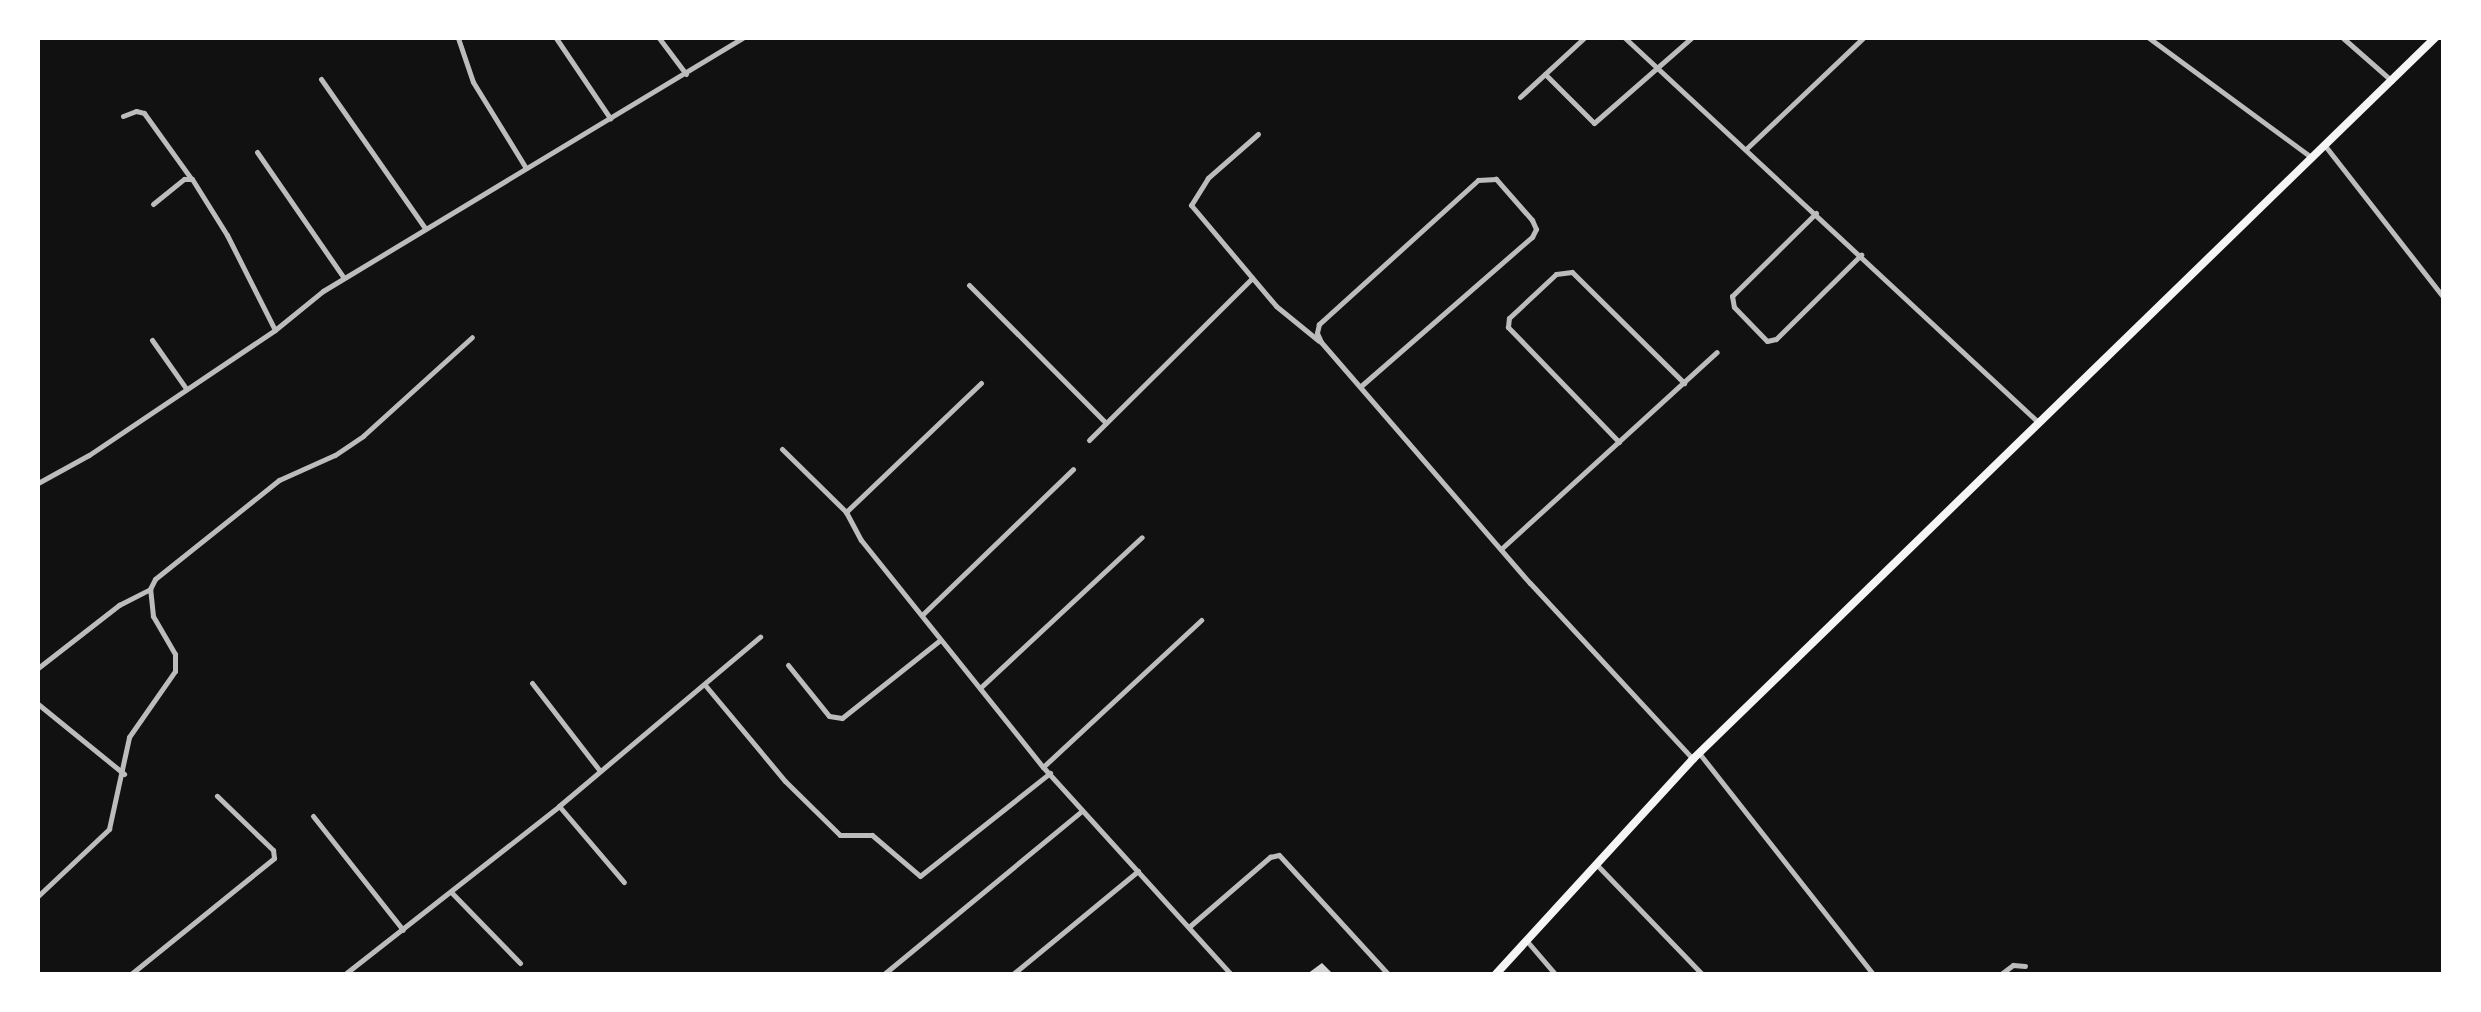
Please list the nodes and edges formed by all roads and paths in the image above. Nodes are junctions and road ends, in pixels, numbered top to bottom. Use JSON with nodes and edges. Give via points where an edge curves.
{"nodes":[{"id":1,"x":458,"y":38,"type":"edge"},
{"id":2,"x":556,"y":38,"type":"edge"},
{"id":3,"x":659,"y":38,"type":"edge"},
{"id":4,"x":743,"y":38,"type":"edge"},
{"id":5,"x":1584,"y":38,"type":"edge"},
{"id":6,"x":1626,"y":38,"type":"edge"},
{"id":7,"x":1691,"y":38,"type":"edge"},
{"id":8,"x":1864,"y":38,"type":"edge"},
{"id":9,"x":2148,"y":38,"type":"edge"},
{"id":10,"x":2343,"y":38,"type":"edge"},
{"id":11,"x":2435,"y":38,"type":"edge"},
{"id":12,"x":1658,"y":69,"type":"junction"},
{"id":13,"x":686,"y":74,"type":"junction"},
{"id":14,"x":1545,"y":74,"type":"junction"},
{"id":15,"x":320,"y":79,"type":"dead end"},
{"id":16,"x":2392,"y":81,"type":"junction"},
{"id":17,"x":1520,"y":97,"type":"dead end"},
{"id":18,"x":123,"y":116,"type":"dead end"},
{"id":19,"x":610,"y":118,"type":"junction"},
{"id":20,"x":1258,"y":134,"type":"dead end"},
{"id":21,"x":2326,"y":146,"type":"junction"},
{"id":22,"x":1746,"y":149,"type":"junction"},
{"id":23,"x":256,"y":152,"type":"dead end"},
{"id":24,"x":2313,"y":158,"type":"junction"},
{"id":25,"x":526,"y":168,"type":"junction"},
{"id":26,"x":192,"y":180,"type":"junction"},
{"id":27,"x":152,"y":204,"type":"dead end"},
{"id":28,"x":1816,"y":213,"type":"junction"},
{"id":29,"x":425,"y":228,"type":"junction"},
{"id":30,"x":1861,"y":255,"type":"junction"},
{"id":31,"x":344,"y":278,"type":"junction"},
{"id":32,"x":1252,"y":278,"type":"junction"},
{"id":33,"x":969,"y":285,"type":"dead end"},
{"id":34,"x":2444,"y":298,"type":"edge"},
{"id":35,"x":276,"y":330,"type":"junction"},
{"id":36,"x":472,"y":337,"type":"dead end"},
{"id":37,"x":152,"y":340,"type":"dead end"},
{"id":38,"x":1321,"y":342,"type":"junction"},
{"id":39,"x":1717,"y":352,"type":"dead end"},
{"id":40,"x":982,"y":383,"type":"dead end"},
{"id":41,"x":1684,"y":383,"type":"junction"},
{"id":42,"x":1361,"y":386,"type":"junction"},
{"id":43,"x":185,"y":387,"type":"junction"},
{"id":44,"x":2038,"y":422,"type":"junction"},
{"id":45,"x":1106,"y":423,"type":"junction"},
{"id":46,"x":1089,"y":440,"type":"dead end"},
{"id":47,"x":1619,"y":442,"type":"junction"},
{"id":48,"x":782,"y":449,"type":"dead end"},
{"id":49,"x":1074,"y":469,"type":"dead end"},
{"id":50,"x":38,"y":481,"type":"edge"},
{"id":51,"x":846,"y":512,"type":"junction"},
{"id":52,"x":1142,"y":537,"type":"dead end"},
{"id":53,"x":1502,"y":550,"type":"junction"},
{"id":54,"x":150,"y":589,"type":"junction"},
{"id":55,"x":922,"y":616,"type":"junction"},
{"id":56,"x":1202,"y":620,"type":"dead end"},
{"id":57,"x":760,"y":637,"type":"dead end"},
{"id":58,"x":940,"y":640,"type":"junction"},
{"id":59,"x":788,"y":665,"type":"dead end"},
{"id":60,"x":38,"y":668,"type":"edge"},
{"id":61,"x":532,"y":682,"type":"dead end"},
{"id":62,"x":705,"y":686,"type":"junction"},
{"id":63,"x":980,"y":688,"type":"junction"},
{"id":64,"x":38,"y":704,"type":"edge"},
{"id":65,"x":1696,"y":756,"type":"junction"},
{"id":66,"x":1043,"y":766,"type":"junction"},
{"id":67,"x":600,"y":771,"type":"junction"},
{"id":68,"x":1050,"y":773,"type":"junction"},
{"id":69,"x":124,"y":774,"type":"junction"},
{"id":70,"x":216,"y":796,"type":"dead end"},
{"id":71,"x":559,"y":806,"type":"junction"},
{"id":72,"x":1082,"y":811,"type":"junction"},
{"id":73,"x":313,"y":816,"type":"dead end"},
{"id":74,"x":1595,"y":862,"type":"junction"},
{"id":75,"x":1138,"y":871,"type":"junction"},
{"id":76,"x":624,"y":882,"type":"dead end"},
{"id":77,"x":451,"y":892,"type":"junction"},
{"id":78,"x":38,"y":896,"type":"edge"},
{"id":79,"x":1189,"y":927,"type":"junction"},
{"id":80,"x":403,"y":930,"type":"junction"},
{"id":81,"x":1526,"y":940,"type":"junction"},
{"id":82,"x":520,"y":962,"type":"dead end"},
{"id":83,"x":358,"y":965,"type":"junction"},
{"id":84,"x":2025,"y":966,"type":"dead end"},
{"id":85,"x":131,"y":974,"type":"edge"},
{"id":86,"x":345,"y":974,"type":"edge"},
{"id":87,"x":366,"y":974,"type":"edge"},
{"id":88,"x":884,"y":974,"type":"edge"},
{"id":89,"x":1013,"y":974,"type":"edge"},
{"id":90,"x":1232,"y":974,"type":"edge"},
{"id":91,"x":1388,"y":974,"type":"edge"},
{"id":92,"x":1496,"y":974,"type":"edge"},
{"id":93,"x":1555,"y":974,"type":"edge"},
{"id":94,"x":1702,"y":974,"type":"edge"},
{"id":95,"x":1873,"y":974,"type":"edge"},
{"id":96,"x":2001,"y":974,"type":"edge"}],
"edges":[{"from":1,"to":25,"type":"street","via":[[473,82]]},
{"from":2,"to":19,"type":"street"},
{"from":3,"to":13,"type":"street"},
{"from":4,"to":13,"type":"street"},
{"from":5,"to":14,"type":"street"},
{"from":6,"to":12,"type":"street"},
{"from":7,"to":12,"type":"street"},
{"from":8,"to":22,"type":"street"},
{"from":9,"to":24,"type":"street"},
{"from":10,"to":16,"type":"street"},
{"from":11,"to":16,"type":"main road"},
{"from":12,"to":14,"type":"street","via":[[1594,123]]},
{"from":12,"to":22,"type":"street"},
{"from":13,"to":19,"type":"street"},
{"from":14,"to":17,"type":"street"},
{"from":15,"to":29,"type":"street"},
{"from":16,"to":21,"type":"main road"},
{"from":18,"to":26,"type":"street","via":[[136,110],[149,117]]},
{"from":19,"to":25,"type":"street"},
{"from":20,"to":32,"type":"street","via":[[1208,178],[1192,205]]},
{"from":21,"to":24,"type":"main road"},
{"from":21,"to":34,"type":"street"},
{"from":22,"to":28,"type":"street"},
{"from":23,"to":31,"type":"street"},
{"from":24,"to":44,"type":"main road"},
{"from":25,"to":29,"type":"street"},
{"from":26,"to":27,"type":"street","via":[[184,178]]},
{"from":26,"to":35,"type":"street"},
{"from":28,"to":30,"type":"street"},
{"from":28,"to":30,"type":"street","via":[[1732,296],[1734,307],[1766,341],[1776,339]]},
{"from":29,"to":31,"type":"street"},
{"from":30,"to":44,"type":"street"},
{"from":31,"to":35,"type":"street"},
{"from":32,"to":38,"type":"street","via":[[1294,324]]},
{"from":32,"to":45,"type":"street"},
{"from":33,"to":45,"type":"street"},
{"from":35,"to":43,"type":"street"},
{"from":36,"to":54,"type":"street","via":[[363,436],[279,480],[172,563]]},
{"from":37,"to":43,"type":"street"},
{"from":38,"to":42,"type":"street"},
{"from":38,"to":42,"type":"street","via":[[1320,324],[1478,180],[1496,179],[1532,220],[1532,236]]},
{"from":39,"to":41,"type":"street"},
{"from":40,"to":51,"type":"street"},
{"from":41,"to":47,"type":"street"},
{"from":41,"to":47,"type":"street","via":[[1572,272],[1556,274],[1509,318],[1508,327]]},
{"from":42,"to":53,"type":"street"},
{"from":43,"to":50,"type":"street"},
{"from":44,"to":65,"type":"main road"},
{"from":45,"to":46,"type":"street"},
{"from":47,"to":53,"type":"street"},
{"from":48,"to":51,"type":"street"},
{"from":49,"to":55,"type":"street"},
{"from":51,"to":55,"type":"street"},
{"from":52,"to":63,"type":"street"},
{"from":53,"to":65,"type":"street"},
{"from":54,"to":60,"type":"street","via":[[119,604]]},
{"from":54,"to":69,"type":"street","via":[[152,616],[175,654],[175,671],[129,737]]},
{"from":55,"to":58,"type":"street"},
{"from":56,"to":66,"type":"street"},
{"from":57,"to":62,"type":"street"},
{"from":58,"to":59,"type":"street","via":[[842,718],[830,716]]},
{"from":58,"to":63,"type":"street"},
{"from":61,"to":67,"type":"street"},
{"from":62,"to":67,"type":"street"},
{"from":62,"to":68,"type":"street","via":[[840,836],[872,834],[920,876]]},
{"from":63,"to":66,"type":"street"},
{"from":64,"to":69,"type":"street"},
{"from":65,"to":74,"type":"main road"},
{"from":65,"to":95,"type":"street"},
{"from":66,"to":68,"type":"street"},
{"from":67,"to":71,"type":"street"},
{"from":68,"to":72,"type":"street"},
{"from":69,"to":78,"type":"street","via":[[104,838]]},
{"from":70,"to":85,"type":"street","via":[[274,858]]},
{"from":71,"to":76,"type":"street"},
{"from":71,"to":77,"type":"street"},
{"from":72,"to":75,"type":"street"},
{"from":72,"to":88,"type":"street"},
{"from":73,"to":80,"type":"street"},
{"from":74,"to":81,"type":"main road"},
{"from":74,"to":94,"type":"street"},
{"from":75,"to":79,"type":"street"},
{"from":75,"to":89,"type":"street"},
{"from":77,"to":80,"type":"street"},
{"from":77,"to":82,"type":"street"},
{"from":79,"to":90,"type":"street"},
{"from":79,"to":91,"type":"street","via":[[1279,855]]},
{"from":80,"to":83,"type":"street"},
{"from":81,"to":92,"type":"main road"},
{"from":81,"to":93,"type":"street"},
{"from":83,"to":86,"type":"street"},
{"from":83,"to":87,"type":"street"},
{"from":84,"to":96,"type":"street"}]}
